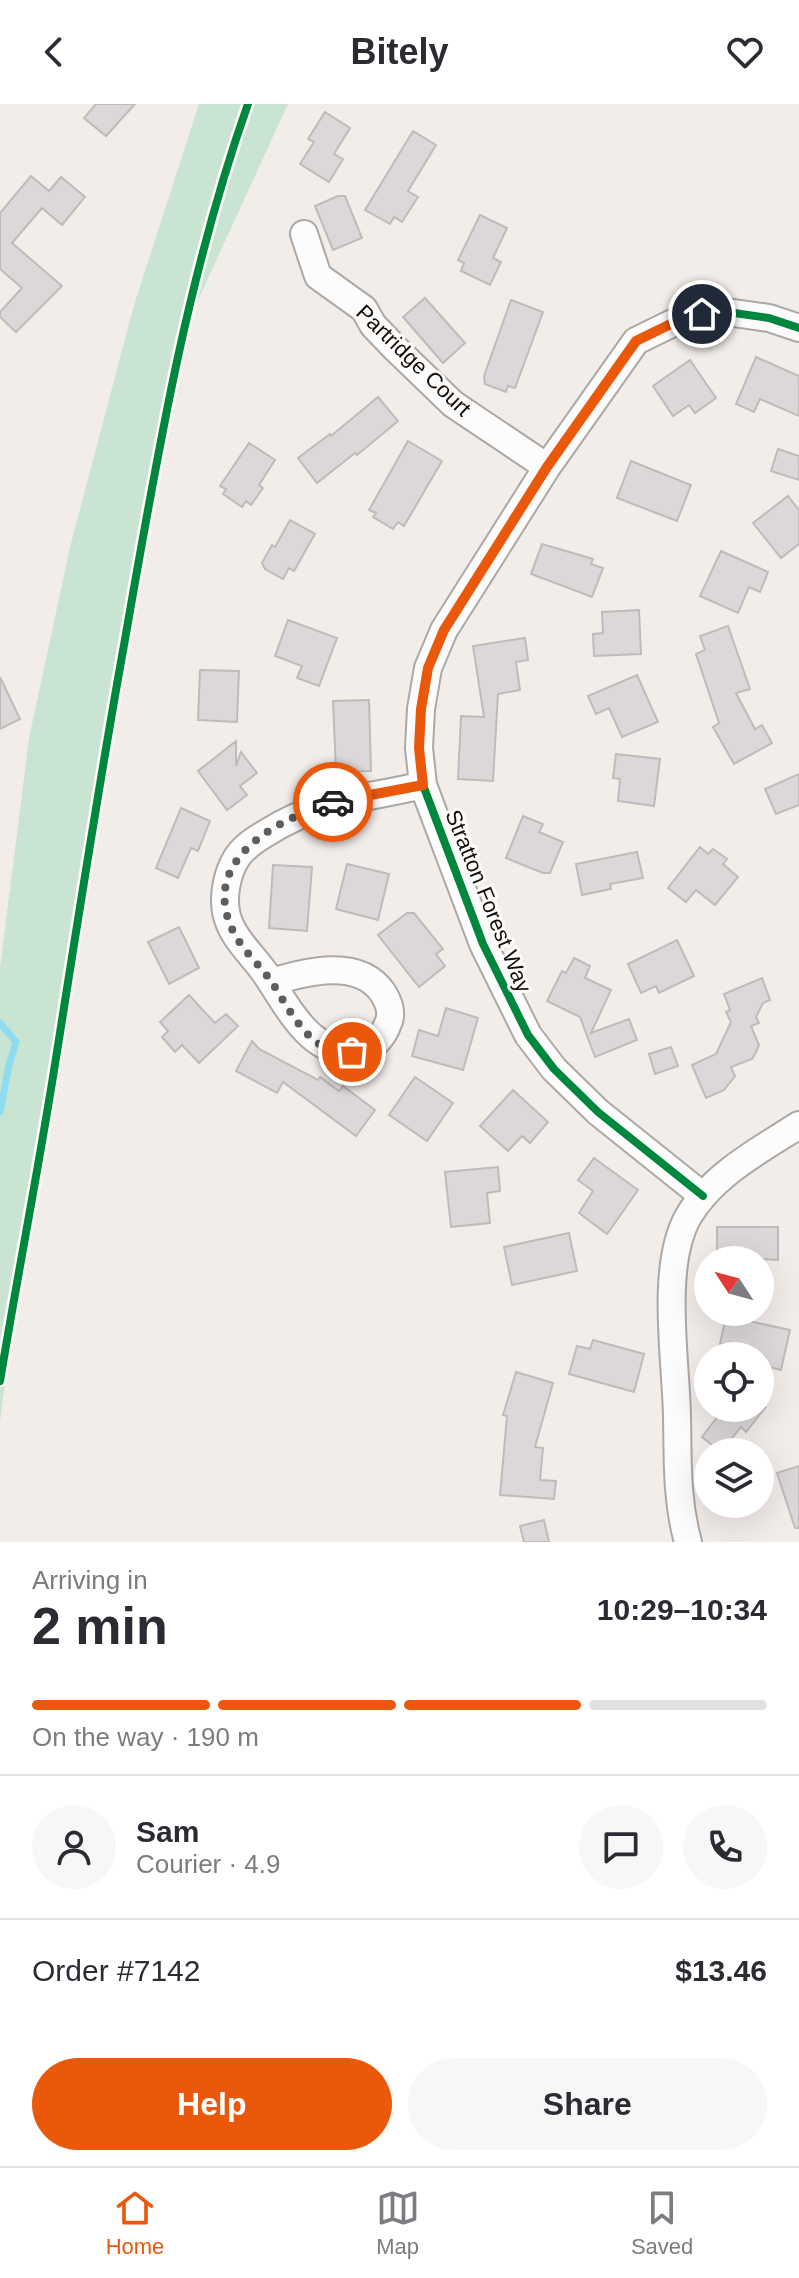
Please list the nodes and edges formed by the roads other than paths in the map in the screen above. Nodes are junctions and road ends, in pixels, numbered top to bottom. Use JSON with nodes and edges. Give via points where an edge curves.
{"nodes":[{"id":1,"x":304,"y":234,"type":"dead end"},
{"id":2,"x":799,"y":328,"type":"edge"},
{"id":3,"x":547,"y":467,"type":"junction"},
{"id":4,"x":423,"y":785,"type":"junction"},
{"id":5,"x":271,"y":982,"type":"dead end"},
{"id":6,"x":799,"y":1125,"type":"edge"},
{"id":7,"x":703,"y":1196,"type":"junction"},
{"id":8,"x":688,"y":1542,"type":"edge"}],
"edges":[{"from":1,"to":3,"type":"street","name":"Partridge Court","via":[[318,276],[364,309],[373,325],[453,404]]},
{"from":2,"to":3,"type":"street","name":"Stratton Forest Way","via":[[720,311],[685,317],[636,341]]},
{"from":3,"to":4,"type":"street","name":"Stratton Forest Way","via":[[444,630],[428,668],[419,748]]},
{"from":4,"to":5,"type":"street","via":[[306,811],[251,842],[236,858],[225,893],[226,912],[233,931]]},
{"from":4,"to":7,"type":"street","name":"Stratton Forest Way","via":[[483,944],[528,1035],[598,1112]]},
{"from":6,"to":7,"type":"street","via":[[742,1161]]},
{"from":7,"to":8,"type":"street","via":[[687,1219],[675,1258],[676,1468]]}]}
